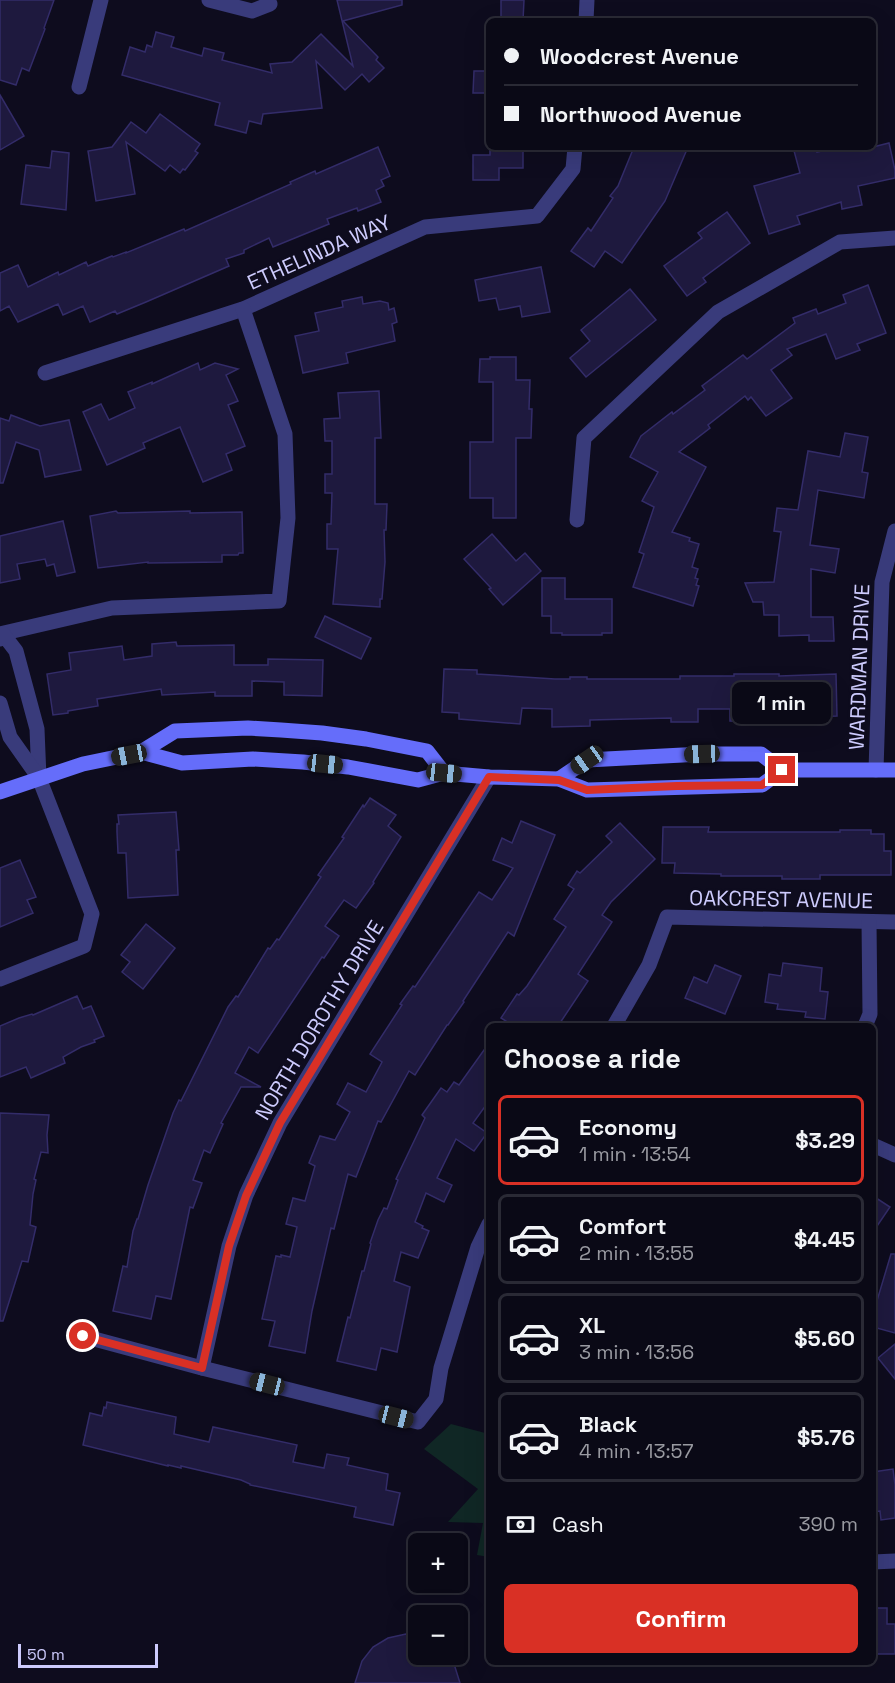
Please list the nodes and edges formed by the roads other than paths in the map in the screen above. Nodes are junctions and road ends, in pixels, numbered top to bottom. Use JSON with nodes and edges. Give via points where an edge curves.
{"nodes":[{"id":1,"x":101,"y":0,"type":"edge"},
{"id":2,"x":209,"y":0,"type":"edge"},
{"id":3,"x":587,"y":0,"type":"edge"},
{"id":4,"x":270,"y":4,"type":"dead end"},
{"id":5,"x":586,"y":18,"type":"edge"},
{"id":6,"x":78,"y":87,"type":"dead end"},
{"id":7,"x":575,"y":150,"type":"edge"},
{"id":8,"x":895,"y":238,"type":"edge"},
{"id":9,"x":243,"y":309,"type":"junction"},
{"id":10,"x":45,"y":373,"type":"dead end"},
{"id":11,"x":578,"y":520,"type":"dead end"},
{"id":12,"x":895,"y":531,"type":"edge"},
{"id":13,"x":1,"y":636,"type":"edge"},
{"id":14,"x":0,"y":703,"type":"edge"},
{"id":15,"x":141,"y":752,"type":"junction"},
{"id":16,"x":782,"y":770,"type":"junction"},
{"id":17,"x":876,"y":770,"type":"junction"},
{"id":18,"x":895,"y":770,"type":"edge"},
{"id":19,"x":444,"y":773,"type":"junction"},
{"id":20,"x":489,"y":777,"type":"junction"},
{"id":21,"x":39,"y":778,"type":"junction"},
{"id":22,"x":559,"y":780,"type":"junction"},
{"id":23,"x":0,"y":792,"type":"edge"},
{"id":24,"x":869,"y":922,"type":"junction"},
{"id":25,"x":895,"y":922,"type":"edge"},
{"id":26,"x":0,"y":979,"type":"edge"},
{"id":27,"x":616,"y":1023,"type":"edge"},
{"id":28,"x":867,"y":1023,"type":"edge"},
{"id":29,"x":876,"y":1146,"type":"edge"},
{"id":30,"x":895,"y":1155,"type":"edge"},
{"id":31,"x":486,"y":1230,"type":"edge"},
{"id":32,"x":83,"y":1336,"type":"dead end"},
{"id":33,"x":202,"y":1368,"type":"junction"},
{"id":34,"x":876,"y":1562,"type":"edge"},
{"id":35,"x":895,"y":1562,"type":"edge"}],
"edges":[{"from":1,"to":6,"type":"street"},
{"from":2,"to":4,"type":"street","via":[[252,11]]},
{"from":3,"to":5,"type":"street"},
{"from":7,"to":9,"type":"street","name":"ETHELINDA WAY","via":[[573,169],[537,216],[425,227]]},
{"from":8,"to":11,"type":"street","via":[[840,242],[718,312],[584,438]]},
{"from":9,"to":10,"type":"street","name":"ETHELINDA WAY"},
{"from":9,"to":13,"type":"street","via":[[285,434],[288,518],[279,601],[112,608]]},
{"from":12,"to":17,"type":"street","name":"WARDMAN DRIVE","via":[[882,582]]},
{"from":13,"to":21,"type":"street","via":[[16,651],[37,729]]},
{"from":14,"to":21,"type":"street","via":[[10,737]]},
{"from":15,"to":19,"type":"street","via":[[182,763],[253,759],[303,762],[418,780]]},
{"from":15,"to":19,"type":"street","via":[[175,731],[281,730],[366,739],[427,751]]},
{"from":15,"to":21,"type":"street"},
{"from":16,"to":17,"type":"street"},
{"from":16,"to":22,"type":"street","via":[[762,785],[587,790]]},
{"from":16,"to":22,"type":"street","via":[[761,754],[702,754],[587,760]]},
{"from":17,"to":18,"type":"street"},
{"from":19,"to":20,"type":"street"},
{"from":20,"to":22,"type":"street"},
{"from":20,"to":33,"type":"street","name":"NORTH DOROTHY DRIVE","via":[[280,1123],[246,1196],[229,1246]]},
{"from":21,"to":23,"type":"street"},
{"from":21,"to":26,"type":"street","via":[[92,914],[84,946]]},
{"from":24,"to":25,"type":"street","name":"OAKCREST AVENUE"},
{"from":24,"to":27,"type":"street","name":"OAKCREST AVENUE","via":[[667,917],[649,965]]},
{"from":24,"to":28,"type":"street"},
{"from":29,"to":30,"type":"street"},
{"from":31,"to":33,"type":"street","via":[[444,1357],[436,1399],[418,1422]]},
{"from":32,"to":33,"type":"street"},
{"from":34,"to":35,"type":"street"}]}
